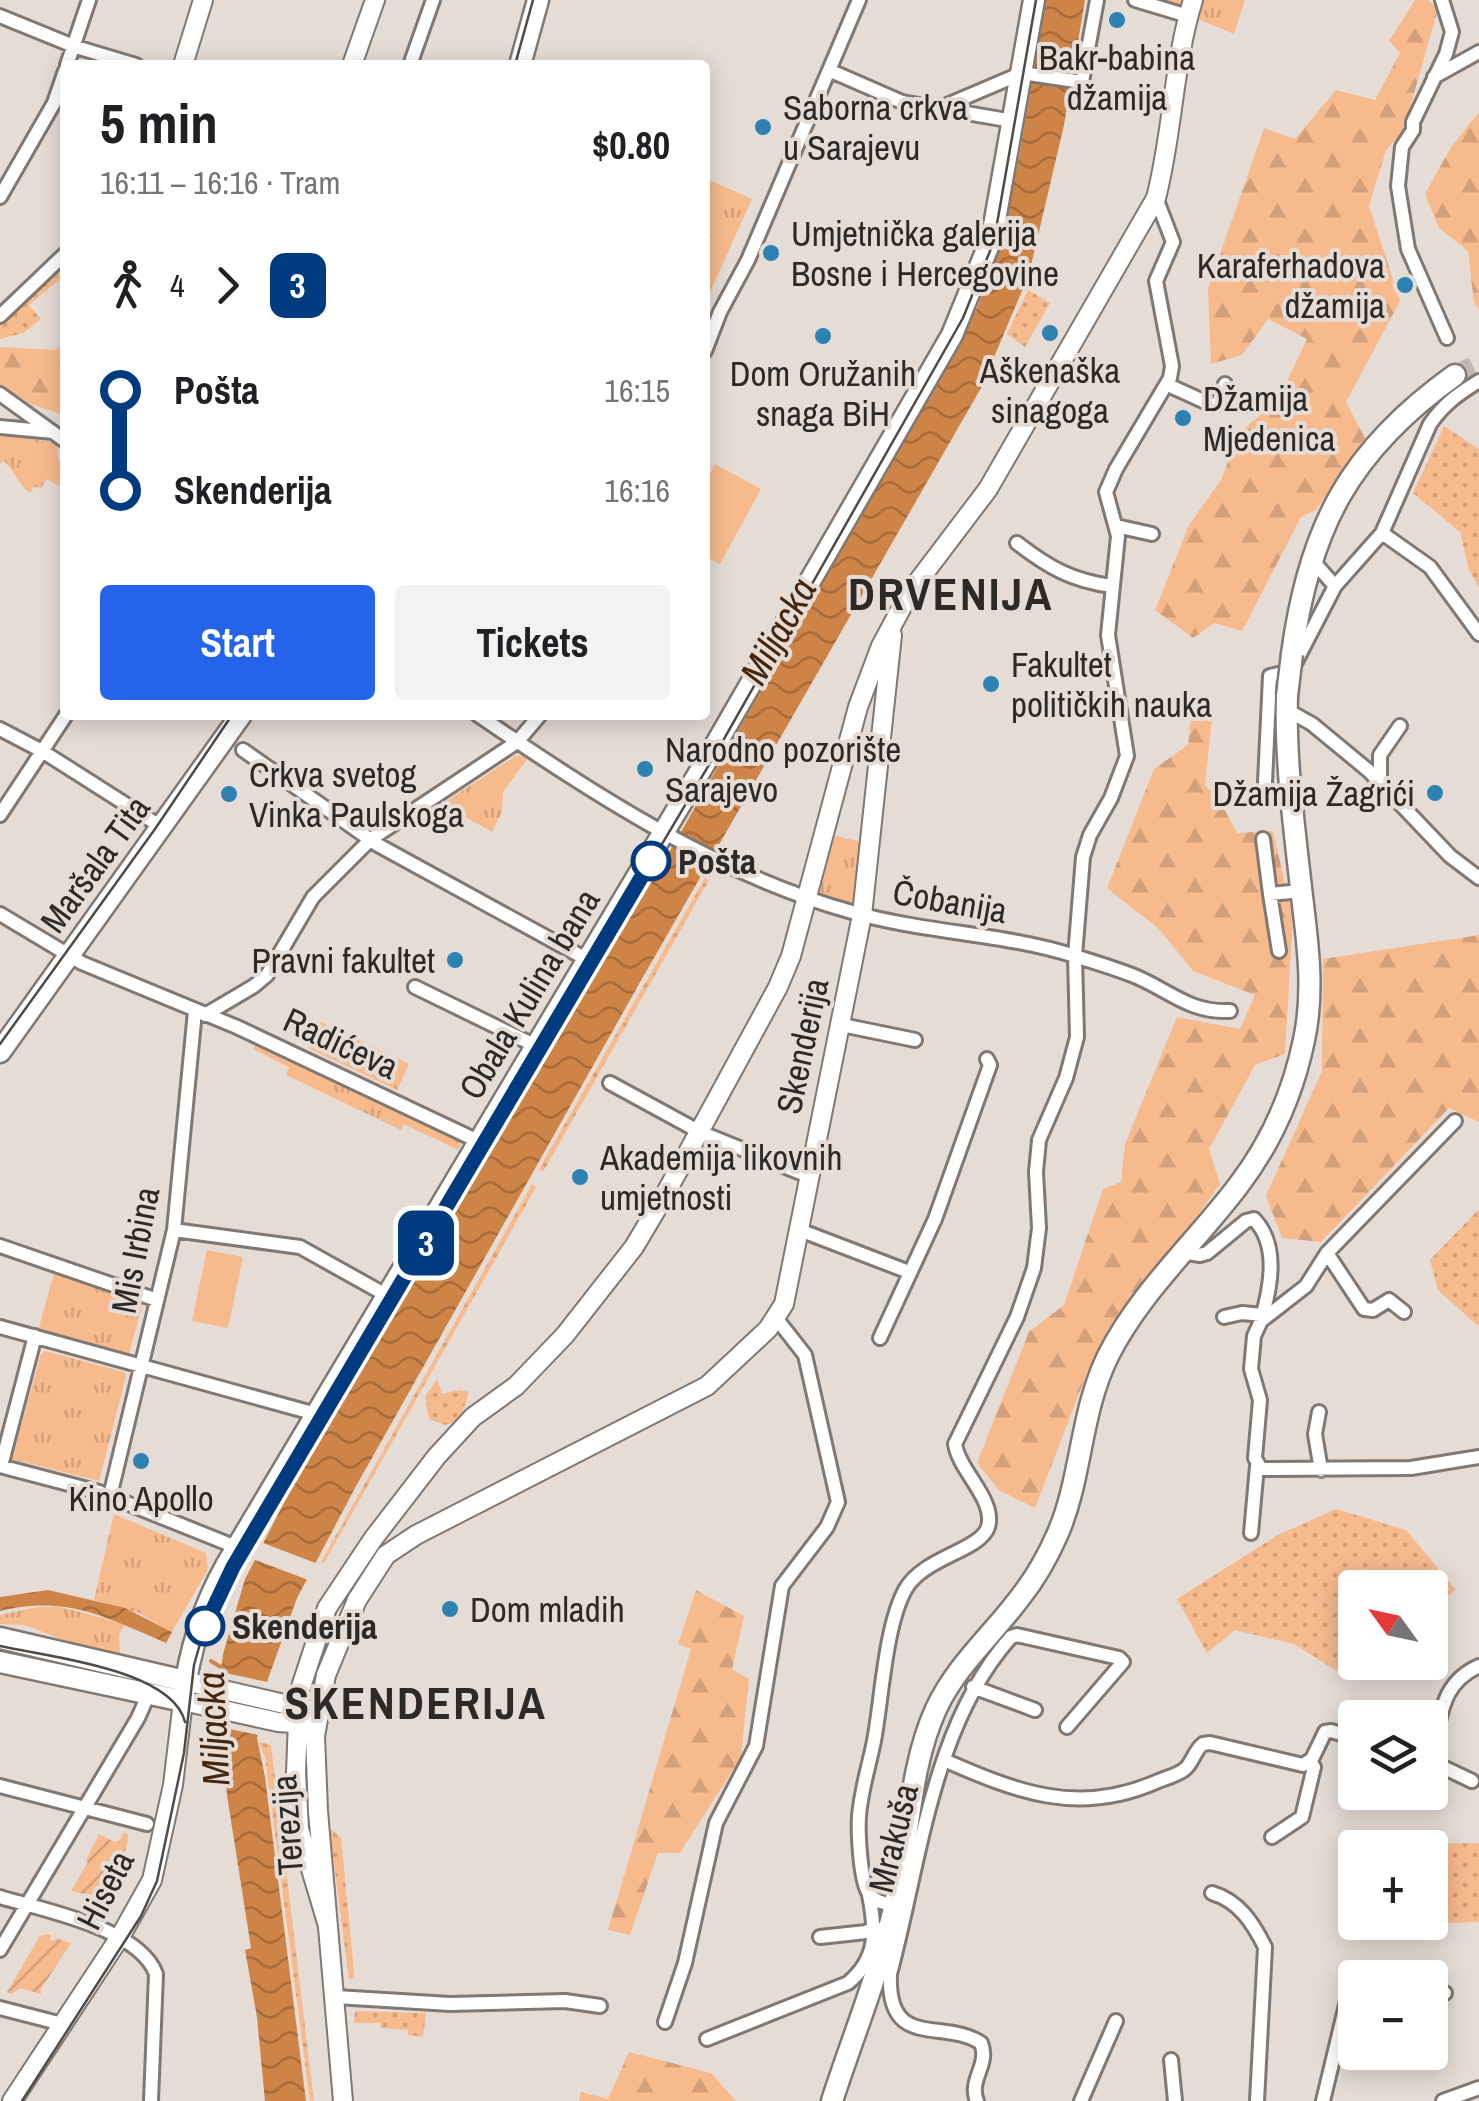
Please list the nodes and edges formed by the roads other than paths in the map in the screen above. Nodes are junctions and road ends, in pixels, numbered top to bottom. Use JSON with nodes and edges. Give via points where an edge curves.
{"nodes":[{"id":1,"x":89,"y":0,"type":"edge"},
{"id":2,"x":203,"y":0,"type":"edge"},
{"id":3,"x":375,"y":0,"type":"edge"},
{"id":4,"x":433,"y":0,"type":"edge"},
{"id":5,"x":859,"y":0,"type":"edge"},
{"id":6,"x":1034,"y":0,"type":"edge"},
{"id":7,"x":1098,"y":0,"type":"edge"},
{"id":8,"x":1135,"y":0,"type":"edge"},
{"id":9,"x":1442,"y":0,"type":"edge"},
{"id":10,"x":532,"y":2,"type":"edge"},
{"id":11,"x":1191,"y":8,"type":"edge"},
{"id":12,"x":0,"y":16,"type":"edge"},
{"id":13,"x":74,"y":46,"type":"junction"},
{"id":14,"x":1479,"y":52,"type":"edge"},
{"id":15,"x":69,"y":60,"type":"edge"},
{"id":16,"x":120,"y":60,"type":"edge"},
{"id":17,"x":184,"y":60,"type":"edge"},
{"id":18,"x":354,"y":60,"type":"edge"},
{"id":19,"x":412,"y":60,"type":"edge"},
{"id":20,"x":521,"y":60,"type":"edge"},
{"id":21,"x":831,"y":71,"type":"junction"},
{"id":22,"x":1027,"y":73,"type":"junction"},
{"id":23,"x":1432,"y":78,"type":"junction"},
{"id":24,"x":60,"y":86,"type":"edge"},
{"id":25,"x":940,"y":108,"type":"junction"},
{"id":26,"x":1013,"y":122,"type":"junction"},
{"id":27,"x":0,"y":196,"type":"edge"},
{"id":28,"x":1156,"y":198,"type":"junction"},
{"id":29,"x":60,"y":259,"type":"edge"},
{"id":30,"x":0,"y":316,"type":"edge"},
{"id":31,"x":1447,"y":338,"type":"dead end"},
{"id":32,"x":710,"y":339,"type":"edge"},
{"id":33,"x":1455,"y":375,"type":"tunnel mouth"},
{"id":34,"x":1479,"y":381,"type":"edge"},
{"id":35,"x":1225,"y":384,"type":"dead end"},
{"id":36,"x":1168,"y":385,"type":"junction"},
{"id":37,"x":0,"y":394,"type":"edge"},
{"id":38,"x":0,"y":426,"type":"edge"},
{"id":39,"x":60,"y":434,"type":"edge"},
{"id":40,"x":60,"y":435,"type":"edge"},
{"id":41,"x":1116,"y":526,"type":"junction"},
{"id":42,"x":1382,"y":533,"type":"junction"},
{"id":43,"x":1152,"y":534,"type":"dead end"},
{"id":44,"x":1018,"y":542,"type":"dead end"},
{"id":45,"x":1312,"y":560,"type":"junction"},
{"id":46,"x":1112,"y":586,"type":"junction"},
{"id":47,"x":1335,"y":586,"type":"junction"},
{"id":48,"x":1299,"y":603,"type":"junction"},
{"id":49,"x":1322,"y":611,"type":"junction"},
{"id":50,"x":892,"y":624,"type":"junction"},
{"id":51,"x":1479,"y":634,"type":"edge"},
{"id":52,"x":1287,"y":703,"type":"junction"},
{"id":53,"x":63,"y":720,"type":"edge"},
{"id":54,"x":238,"y":720,"type":"edge"},
{"id":55,"x":485,"y":720,"type":"edge"},
{"id":56,"x":536,"y":720,"type":"edge"},
{"id":57,"x":1400,"y":726,"type":"dead end"},
{"id":58,"x":0,"y":729,"type":"edge"},
{"id":59,"x":518,"y":742,"type":"junction"},
{"id":60,"x":242,"y":750,"type":"dead end"},
{"id":61,"x":42,"y":751,"type":"junction"},
{"id":62,"x":1380,"y":780,"type":"junction"},
{"id":63,"x":1265,"y":782,"type":"dead end"},
{"id":64,"x":0,"y":815,"type":"edge"},
{"id":65,"x":163,"y":828,"type":"junction"},
{"id":66,"x":669,"y":835,"type":"junction"},
{"id":67,"x":371,"y":839,"type":"junction"},
{"id":68,"x":1264,"y":839,"type":"dead end"},
{"id":69,"x":1479,"y":878,"type":"edge"},
{"id":70,"x":1301,"y":891,"type":"junction"},
{"id":71,"x":1270,"y":894,"type":"junction"},
{"id":72,"x":809,"y":898,"type":"junction"},
{"id":73,"x":0,"y":914,"type":"edge"},
{"id":74,"x":862,"y":915,"type":"junction"},
{"id":75,"x":1279,"y":951,"type":"dead end"},
{"id":76,"x":68,"y":956,"type":"junction"},
{"id":77,"x":1074,"y":956,"type":"junction"},
{"id":78,"x":588,"y":960,"type":"junction"},
{"id":79,"x":415,"y":987,"type":"dead end"},
{"id":80,"x":1230,"y":1010,"type":"dead end"},
{"id":81,"x":200,"y":1013,"type":"junction"},
{"id":82,"x":842,"y":1025,"type":"junction"},
{"id":83,"x":915,"y":1040,"type":"dead end"},
{"id":84,"x":536,"y":1046,"type":"junction"},
{"id":85,"x":0,"y":1052,"type":"edge"},
{"id":86,"x":987,"y":1059,"type":"dead end"},
{"id":87,"x":610,"y":1083,"type":"dead end"},
{"id":88,"x":1455,"y":1121,"type":"dead end"},
{"id":89,"x":700,"y":1132,"type":"junction"},
{"id":90,"x":478,"y":1141,"type":"junction"},
{"id":91,"x":808,"y":1176,"type":"junction"},
{"id":92,"x":797,"y":1229,"type":"junction"},
{"id":93,"x":174,"y":1230,"type":"junction"},
{"id":94,"x":0,"y":1246,"type":"edge"},
{"id":95,"x":1182,"y":1252,"type":"junction"},
{"id":96,"x":1327,"y":1253,"type":"junction"},
{"id":97,"x":909,"y":1272,"type":"junction"},
{"id":98,"x":386,"y":1295,"type":"junction"},
{"id":99,"x":157,"y":1300,"type":"junction"},
{"id":100,"x":1404,"y":1312,"type":"dead end"},
{"id":101,"x":1224,"y":1317,"type":"dead end"},
{"id":102,"x":776,"y":1318,"type":"junction"},
{"id":103,"x":1262,"y":1318,"type":"junction"},
{"id":104,"x":0,"y":1326,"type":"edge"},
{"id":105,"x":36,"y":1336,"type":"junction"},
{"id":106,"x":880,"y":1338,"type":"dead end"},
{"id":107,"x":141,"y":1366,"type":"junction"},
{"id":108,"x":1319,"y":1412,"type":"dead end"},
{"id":109,"x":316,"y":1414,"type":"junction"},
{"id":110,"x":1479,"y":1456,"type":"edge"},
{"id":111,"x":0,"y":1466,"type":"edge"},
{"id":112,"x":1257,"y":1466,"type":"junction"},
{"id":113,"x":1321,"y":1470,"type":"junction"},
{"id":114,"x":110,"y":1496,"type":"junction"},
{"id":115,"x":390,"y":1515,"type":"junction"},
{"id":116,"x":1251,"y":1534,"type":"dead end"},
{"id":117,"x":416,"y":1535,"type":"junction"},
{"id":118,"x":236,"y":1547,"type":"junction"},
{"id":119,"x":0,"y":1638,"type":"edge"},
{"id":120,"x":0,"y":1662,"type":"edge"},
{"id":121,"x":1479,"y":1666,"type":"edge"},
{"id":122,"x":973,"y":1687,"type":"junction"},
{"id":123,"x":184,"y":1692,"type":"junction"},
{"id":124,"x":149,"y":1693,"type":"junction"},
{"id":125,"x":1446,"y":1700,"type":"edge"},
{"id":126,"x":936,"y":1709,"type":"junction"},
{"id":127,"x":1034,"y":1710,"type":"dead end"},
{"id":128,"x":297,"y":1715,"type":"junction"},
{"id":129,"x":318,"y":1719,"type":"junction"},
{"id":130,"x":957,"y":1720,"type":"junction"},
{"id":131,"x":1067,"y":1727,"type":"dead end"},
{"id":132,"x":1338,"y":1733,"type":"edge"},
{"id":133,"x":944,"y":1760,"type":"junction"},
{"id":134,"x":1310,"y":1762,"type":"junction"},
{"id":135,"x":1448,"y":1769,"type":"edge"},
{"id":136,"x":1472,"y":1782,"type":"dead end"},
{"id":137,"x":0,"y":1786,"type":"edge"},
{"id":138,"x":86,"y":1807,"type":"junction"},
{"id":139,"x":147,"y":1824,"type":"dead end"},
{"id":140,"x":1272,"y":1837,"type":"dead end"},
{"id":141,"x":868,"y":1893,"type":"junction"},
{"id":142,"x":1212,"y":1893,"type":"dead end"},
{"id":143,"x":0,"y":1898,"type":"edge"},
{"id":144,"x":27,"y":1905,"type":"junction"},
{"id":145,"x":894,"y":1905,"type":"junction"},
{"id":146,"x":328,"y":1926,"type":"junction"},
{"id":147,"x":875,"y":1926,"type":"junction"},
{"id":148,"x":120,"y":1937,"type":"junction"},
{"id":149,"x":820,"y":1938,"type":"dead end"},
{"id":150,"x":0,"y":1950,"type":"edge"},
{"id":151,"x":888,"y":1956,"type":"junction"},
{"id":152,"x":336,"y":1996,"type":"junction"},
{"id":153,"x":600,"y":2006,"type":"dead end"},
{"id":154,"x":0,"y":2008,"type":"edge"},
{"id":155,"x":1116,"y":2021,"type":"dead end"},
{"id":156,"x":665,"y":2022,"type":"dead end"},
{"id":157,"x":62,"y":2024,"type":"junction"},
{"id":158,"x":1338,"y":2038,"type":"edge"},
{"id":159,"x":707,"y":2039,"type":"dead end"},
{"id":160,"x":1171,"y":2060,"type":"dead end"},
{"id":161,"x":1479,"y":2088,"type":"edge"},
{"id":162,"x":12,"y":2101,"type":"edge"},
{"id":163,"x":151,"y":2101,"type":"edge"},
{"id":164,"x":342,"y":2101,"type":"edge"},
{"id":165,"x":832,"y":2101,"type":"edge"},
{"id":166,"x":977,"y":2101,"type":"edge"},
{"id":167,"x":1082,"y":2101,"type":"edge"},
{"id":168,"x":1175,"y":2101,"type":"edge"},
{"id":169,"x":1257,"y":2101,"type":"edge"},
{"id":170,"x":1323,"y":2101,"type":"edge"},
{"id":171,"x":1443,"y":2101,"type":"edge"}],
"edges":[{"from":1,"to":13,"type":"street"},
{"from":2,"to":17,"type":"main road"},
{"from":3,"to":18,"type":"main road"},
{"from":4,"to":19,"type":"street"},
{"from":5,"to":21,"type":"street"},
{"from":6,"to":22,"type":"main road","name":"Obala Kulina bana"},
{"from":7,"to":22,"type":"street","via":[[1076,81]]},
{"from":8,"to":11,"type":"street"},
{"from":9,"to":23,"type":"street","via":[[1452,32]]},
{"from":10,"to":20,"type":"main road"},
{"from":11,"to":28,"type":"main road","name":"Terezija"},
{"from":12,"to":13,"type":"street"},
{"from":13,"to":15,"type":"street"},
{"from":13,"to":16,"type":"street"},
{"from":14,"to":23,"type":"street"},
{"from":21,"to":25,"type":"street","via":[[902,102]]},
{"from":21,"to":32,"type":"street"},
{"from":22,"to":25,"type":"street"},
{"from":22,"to":26,"type":"main road","name":"Obala Kulina bana"},
{"from":23,"to":31,"type":"street","via":[[1402,146],[1398,186],[1408,249]]},
{"from":24,"to":27,"type":"street"},
{"from":25,"to":26,"type":"street"},
{"from":26,"to":66,"type":"main road","name":"Obala Kulina bana","via":[[992,238],[952,335]]},
{"from":28,"to":36,"type":"street","via":[[1173,242],[1156,281],[1172,366]]},
{"from":28,"to":50,"type":"main road","name":"Terezija","via":[[988,489]]},
{"from":29,"to":30,"type":"street"},
{"from":33,"to":45,"type":"main road","via":[[1400,417],[1362,460]]},
{"from":34,"to":42,"type":"street","via":[[1451,398],[1430,424]]},
{"from":35,"to":36,"type":"street","via":[[1212,405]]},
{"from":36,"to":41,"type":"street","via":[[1108,484]]},
{"from":37,"to":39,"type":"street"},
{"from":38,"to":40,"type":"street"},
{"from":41,"to":43,"type":"street"},
{"from":41,"to":46,"type":"street"},
{"from":42,"to":47,"type":"street"},
{"from":42,"to":51,"type":"street","via":[[1430,567]]},
{"from":44,"to":46,"type":"street","via":[[1052,570]]},
{"from":45,"to":47,"type":"street"},
{"from":45,"to":48,"type":"main road"},
{"from":46,"to":77,"type":"street","via":[[1108,635],[1127,756],[1083,856]]},
{"from":47,"to":49,"type":"street"},
{"from":48,"to":49,"type":"street"},
{"from":48,"to":52,"type":"main road","bridge":true},
{"from":49,"to":63,"type":"street","via":[[1291,671],[1270,676]]},
{"from":50,"to":72,"type":"main road","name":"Terezija","via":[[858,706]]},
{"from":50,"to":74,"type":"main road","name":"Skenderija"},
{"from":52,"to":62,"type":"street"},
{"from":52,"to":70,"type":"main road"},
{"from":53,"to":61,"type":"street"},
{"from":54,"to":65,"type":"main road","name":"Maršala Tita"},
{"from":55,"to":59,"type":"street","name":"Čobanija"},
{"from":56,"to":59,"type":"street"},
{"from":57,"to":62,"type":"street","via":[[1380,756]]},
{"from":58,"to":61,"type":"street"},
{"from":59,"to":66,"type":"street","name":"Čobanija"},
{"from":59,"to":67,"type":"street"},
{"from":60,"to":67,"type":"street"},
{"from":61,"to":64,"type":"street"},
{"from":61,"to":65,"type":"street"},
{"from":62,"to":69,"type":"street"},
{"from":65,"to":76,"type":"main road","name":"Maršala Tita"},
{"from":66,"to":72,"type":"street","name":"Čobanija"},
{"from":66,"to":78,"type":"main road","name":"Obala Kulina bana"},
{"from":67,"to":78,"type":"street"},
{"from":67,"to":81,"type":"street","via":[[313,897],[267,975]]},
{"from":68,"to":71,"type":"street"},
{"from":70,"to":71,"type":"street"},
{"from":70,"to":95,"type":"main road","via":[[1310,959],[1305,1036],[1289,1092],[1248,1172]]},
{"from":71,"to":75,"type":"street"},
{"from":72,"to":74,"type":"street","name":"Čobanija"},
{"from":72,"to":89,"type":"main road","name":"Terezija","via":[[778,987]]},
{"from":73,"to":76,"type":"street","name":"Radićeva"},
{"from":74,"to":77,"type":"street","name":"Čobanija"},
{"from":74,"to":82,"type":"main road","name":"Skenderija"},
{"from":76,"to":81,"type":"street","name":"Radićeva"},
{"from":76,"to":85,"type":"main road","name":"Maršala Tita"},
{"from":77,"to":80,"type":"street","name":"Čobanija","via":[[1209,1012]]},
{"from":77,"to":141,"type":"street","via":[[1076,1037],[1039,1140],[1034,1268],[955,1444],[990,1522],[972,1545],[931,1563],[904,1592],[858,1819]]},
{"from":78,"to":84,"type":"main road","name":"Obala Kulina bana"},
{"from":79,"to":84,"type":"street"},
{"from":81,"to":90,"type":"street","name":"Radićeva"},
{"from":81,"to":93,"type":"street","name":"Mis Irbina"},
{"from":82,"to":83,"type":"street"},
{"from":82,"to":91,"type":"main road","name":"Skenderija"},
{"from":84,"to":90,"type":"main road","name":"Obala Kulina bana"},
{"from":86,"to":97,"type":"street","via":[[956,1166]]},
{"from":87,"to":89,"type":"street"},
{"from":88,"to":96,"type":"street"},
{"from":89,"to":91,"type":"street"},
{"from":89,"to":115,"type":"main road","name":"Terezija","via":[[640,1238],[591,1303],[516,1386],[457,1431]]},
{"from":90,"to":98,"type":"main road","name":"Obala Kulina bana"},
{"from":91,"to":92,"type":"main road","name":"Skenderija"},
{"from":92,"to":97,"type":"street"},
{"from":92,"to":102,"type":"main road","name":"Skenderija"},
{"from":93,"to":98,"type":"street","via":[[300,1247]]},
{"from":93,"to":99,"type":"street","name":"Mis Irbina"},
{"from":94,"to":99,"type":"street"},
{"from":95,"to":103,"type":"street","via":[[1207,1253],[1254,1219],[1269,1253]]},
{"from":95,"to":126,"type":"main road","via":[[1127,1322],[1100,1373],[1060,1529],[1046,1557]]},
{"from":96,"to":100,"type":"street","via":[[1364,1309],[1389,1300]]},
{"from":96,"to":103,"type":"street","via":[[1306,1286]]},
{"from":97,"to":106,"type":"street"},
{"from":98,"to":109,"type":"main road","name":"Obala Kulina bana"},
{"from":99,"to":107,"type":"street","name":"Mis Irbina"},
{"from":101,"to":103,"type":"street"},
{"from":102,"to":117,"type":"main road","name":"Skenderija","via":[[707,1386]]},
{"from":102,"to":156,"type":"street","via":[[805,1355],[838,1502],[780,1592],[756,1746],[716,1823]]},
{"from":103,"to":112,"type":"street","via":[[1250,1368],[1260,1400]]},
{"from":104,"to":105,"type":"street"},
{"from":105,"to":107,"type":"street"},
{"from":105,"to":111,"type":"street"},
{"from":107,"to":109,"type":"street"},
{"from":107,"to":114,"type":"street","name":"Mis Irbina"},
{"from":108,"to":113,"type":"street"},
{"from":109,"to":118,"type":"main road","name":"Obala Kulina bana"},
{"from":110,"to":113,"type":"street","via":[[1411,1468]]},
{"from":111,"to":114,"type":"street"},
{"from":112,"to":113,"type":"street"},
{"from":112,"to":116,"type":"street"},
{"from":114,"to":118,"type":"street"},
{"from":115,"to":117,"type":"main road","via":[[408,1522]]},
{"from":115,"to":128,"type":"main road","name":"Terezija","via":[[328,1608]]},
{"from":117,"to":129,"type":"main road","name":"Skenderija","via":[[369,1576],[334,1651]]},
{"from":118,"to":123,"type":"main road","name":"Obala Kulina bana","via":[[198,1626]]},
{"from":119,"to":123,"type":"main road"},
{"from":120,"to":124,"type":"main road"},
{"from":121,"to":125,"type":"street","via":[[1461,1674]]},
{"from":122,"to":127,"type":"street"},
{"from":122,"to":130,"type":"street"},
{"from":122,"to":131,"type":"street","via":[[1014,1636],[1120,1658],[1121,1666]]},
{"from":123,"to":124,"type":"main road","via":[[160,1685]]},
{"from":123,"to":128,"type":"main road","via":[[208,1707],[276,1721]]},
{"from":123,"to":128,"type":"main road","via":[[210,1686],[277,1701]]},
{"from":123,"to":148,"type":"main road","name":"Hiseta","via":[[157,1867]]},
{"from":124,"to":138,"type":"street"},
{"from":126,"to":130,"type":"street"},
{"from":126,"to":145,"type":"main road"},
{"from":128,"to":129,"type":"main road"},
{"from":128,"to":146,"type":"main road","name":"Terezija","via":[[299,1830]]},
{"from":129,"to":146,"type":"main road","name":"Terezija","via":[[314,1758]]},
{"from":130,"to":133,"type":"street"},
{"from":132,"to":134,"type":"street","via":[[1325,1732]]},
{"from":133,"to":134,"type":"street","name":"Mrakuša","via":[[1012,1789],[1088,1799],[1129,1794],[1183,1770],[1196,1749],[1210,1742],[1292,1764]]},
{"from":133,"to":151,"type":"street","name":"Mrakuša"},
{"from":134,"to":140,"type":"street","via":[[1302,1817]]},
{"from":135,"to":136,"type":"street"},
{"from":137,"to":138,"type":"street"},
{"from":138,"to":139,"type":"street"},
{"from":138,"to":144,"type":"street"},
{"from":141,"to":145,"type":"street"},
{"from":141,"to":147,"type":"street"},
{"from":142,"to":169,"type":"street","via":[[1240,1909],[1265,1947]]},
{"from":143,"to":144,"type":"street"},
{"from":144,"to":148,"type":"street"},
{"from":144,"to":150,"type":"street"},
{"from":145,"to":151,"type":"main road"},
{"from":146,"to":152,"type":"main road","name":"Terezija"},
{"from":147,"to":149,"type":"street"},
{"from":147,"to":159,"type":"street","via":[[869,1956],[848,1983]]},
{"from":148,"to":157,"type":"main road","name":"Hiseta"},
{"from":148,"to":163,"type":"street","via":[[156,1974]]},
{"from":151,"to":165,"type":"main road"},
{"from":151,"to":166,"type":"street","name":"Mrakuša","via":[[900,2016],[924,2030],[981,2043]]},
{"from":152,"to":153,"type":"street"},
{"from":152,"to":164,"type":"main road","name":"Terezija"},
{"from":154,"to":157,"type":"street"},
{"from":155,"to":167,"type":"street"},
{"from":157,"to":162,"type":"main road","name":"Hiseta"},
{"from":158,"to":170,"type":"street"},
{"from":160,"to":168,"type":"street"},
{"from":161,"to":171,"type":"street"}]}
